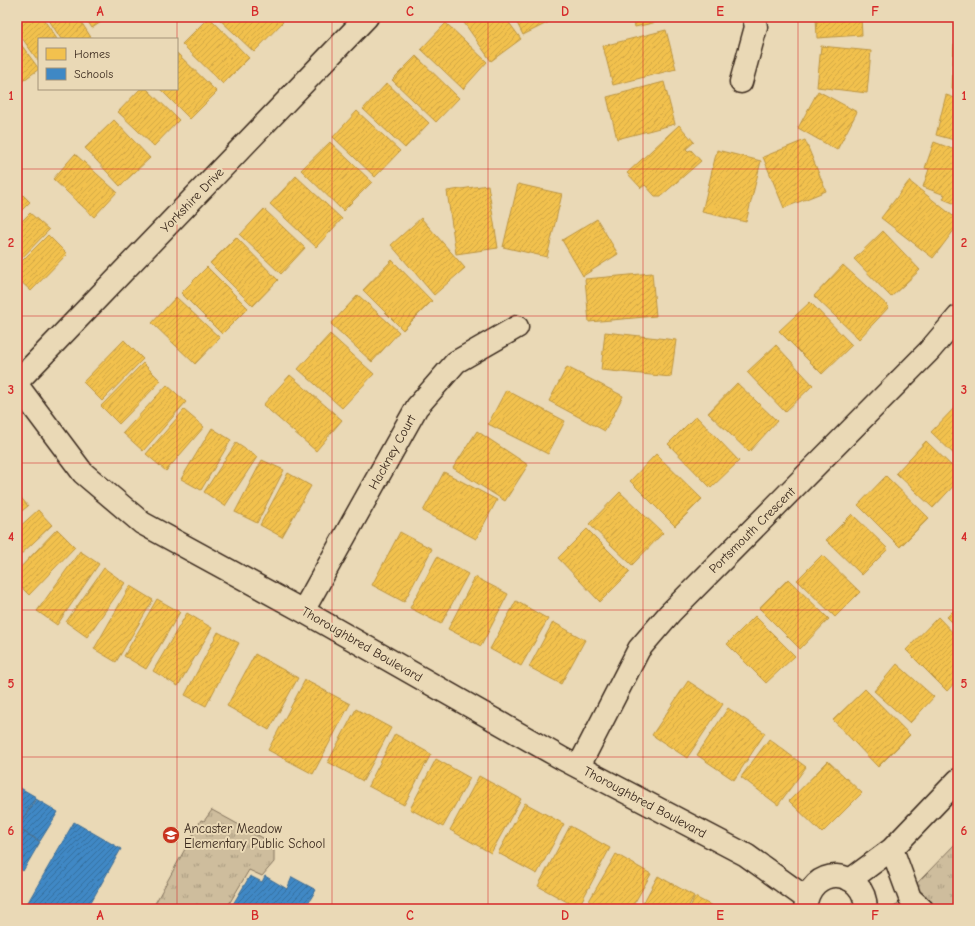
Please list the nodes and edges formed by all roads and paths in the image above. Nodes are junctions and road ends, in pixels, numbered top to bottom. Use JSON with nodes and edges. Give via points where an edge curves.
{"nodes":[{"id":1,"x":367,"y":17,"type":"edge"},
{"id":2,"x":754,"y":17,"type":"edge"},
{"id":3,"x":742,"y":82,"type":"dead end"},
{"id":4,"x":958,"y":317,"type":"edge"},
{"id":5,"x":518,"y":327,"type":"dead end"},
{"id":6,"x":17,"y":384,"type":"edge"},
{"id":7,"x":304,"y":611,"type":"junction"},
{"id":8,"x":579,"y":766,"type":"junction"},
{"id":9,"x":958,"y":780,"type":"edge"},
{"id":10,"x":892,"y":849,"type":"junction"},
{"id":11,"x":850,"y":880,"type":"junction"},
{"id":12,"x":810,"y":896,"type":"edge"},
{"id":13,"x":865,"y":903,"type":"edge"},
{"id":14,"x":922,"y":909,"type":"edge"}],
"edges":[{"from":1,"to":6,"type":"street","name":"Yorkshire Drive"},
{"from":2,"to":3,"type":"street","via":[[756,26]]},
{"from":4,"to":8,"type":"street","name":"Portsmouth Crescent","via":[[930,351],[670,613],[639,649]]},
{"from":5,"to":7,"type":"street","name":"Hackney Court","via":[[456,362],[417,407]]},
{"from":6,"to":7,"type":"street","name":"Thoroughbred Boulevard","via":[[83,473],[142,523]]},
{"from":7,"to":8,"type":"street","name":"Thoroughbred Boulevard"},
{"from":8,"to":12,"type":"street","name":"Thoroughbred Boulevard","via":[[746,855]]},
{"from":9,"to":10,"type":"street"},
{"from":10,"to":11,"type":"street"},
{"from":10,"to":13,"type":"street"},
{"from":10,"to":14,"type":"street","via":[[910,898]]},
{"from":11,"to":12,"type":"street","via":[[831,876]]},
{"from":11,"to":13,"type":"street","via":[[860,888]]}]}
